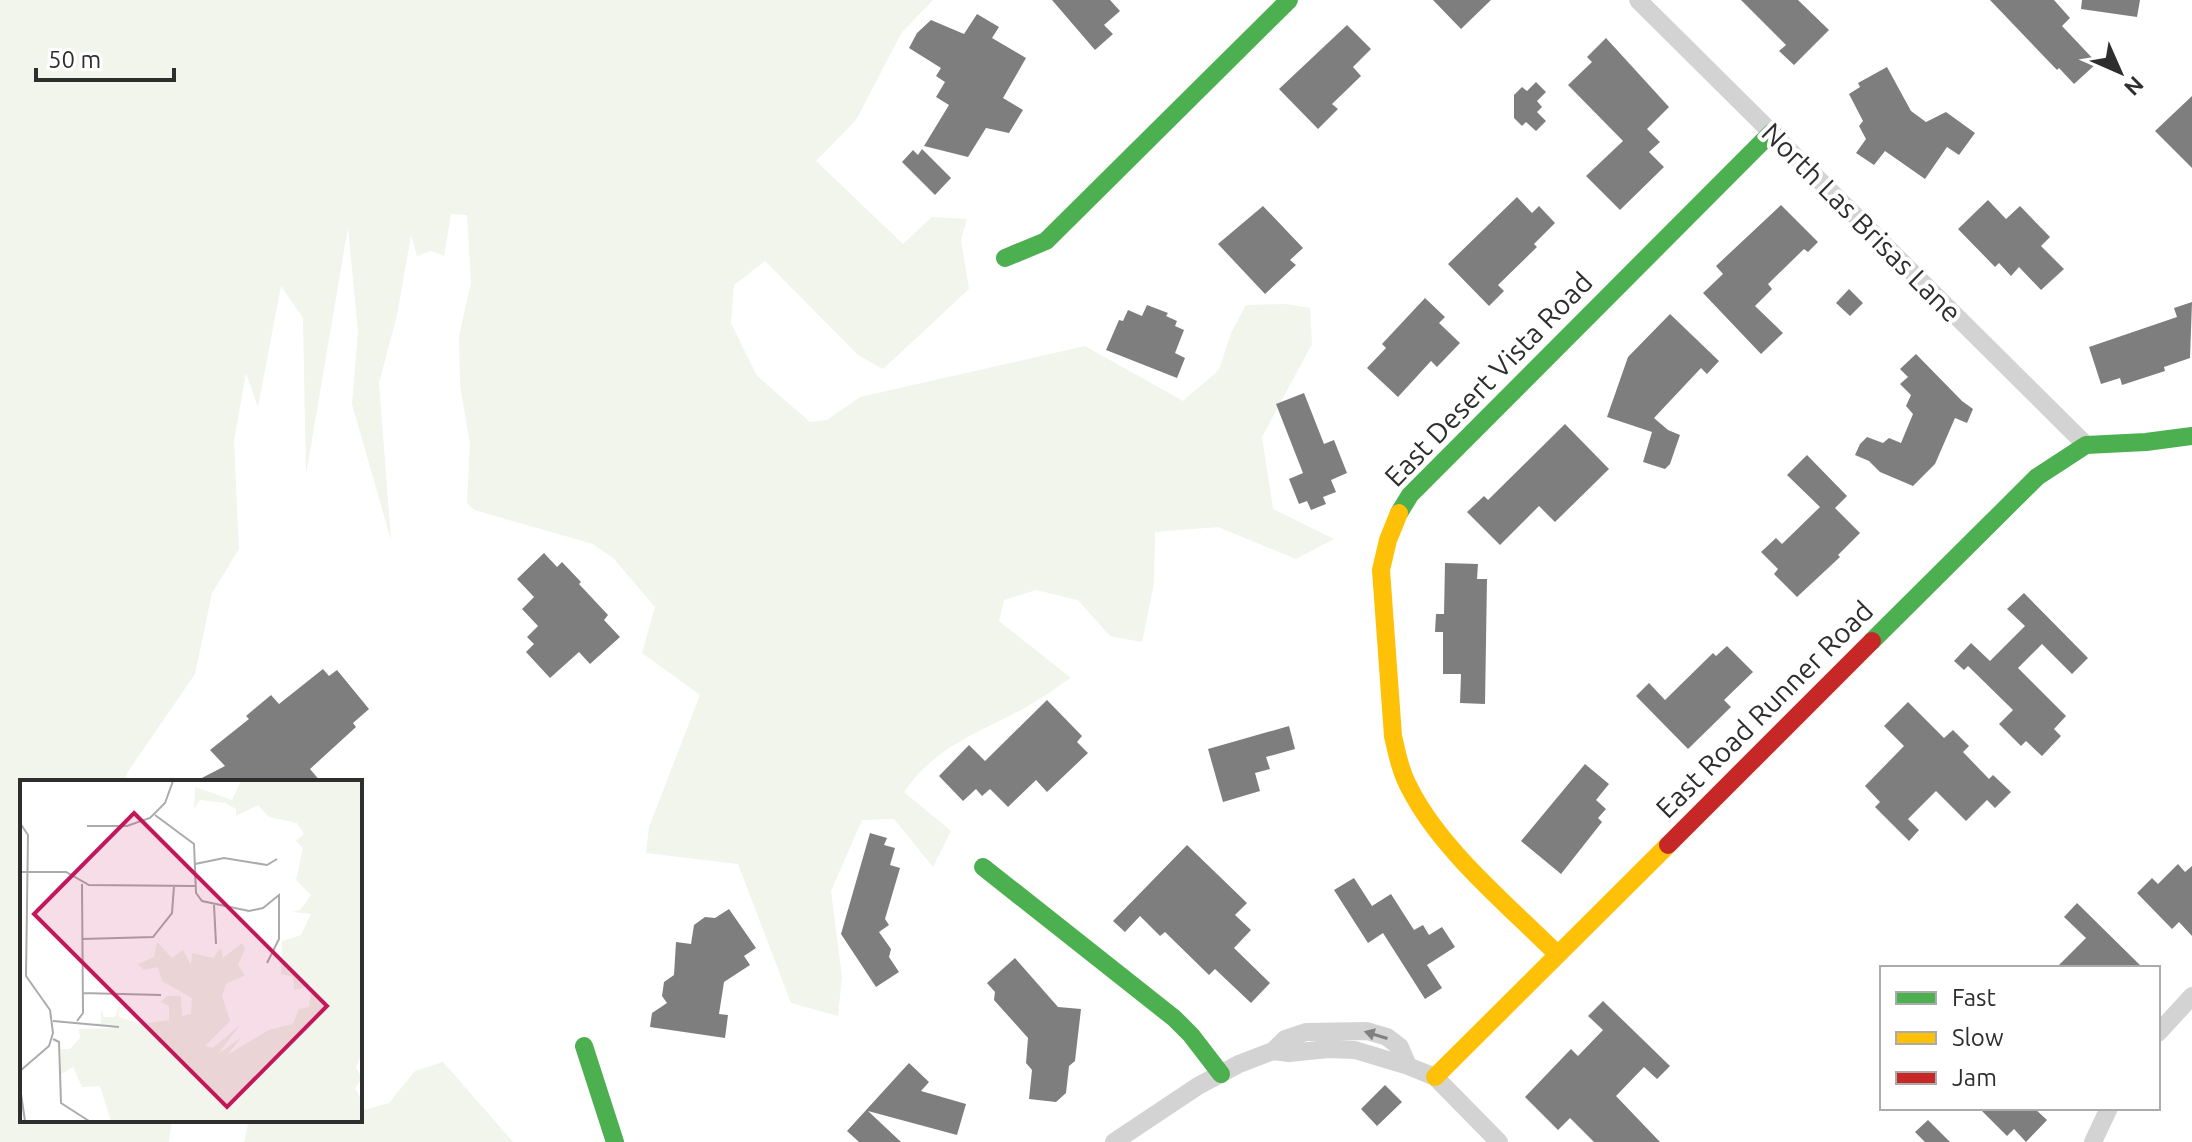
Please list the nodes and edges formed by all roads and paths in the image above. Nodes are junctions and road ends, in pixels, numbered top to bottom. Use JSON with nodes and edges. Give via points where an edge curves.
{"nodes":[{"id":1,"x":1289,"y":0,"type":"edge"},
{"id":2,"x":1638,"y":0,"type":"edge"},
{"id":3,"x":1772,"y":132,"type":"junction"},
{"id":4,"x":1005,"y":258,"type":"dead end"},
{"id":5,"x":2192,"y":436,"type":"edge"},
{"id":6,"x":2086,"y":445,"type":"junction"},
{"id":7,"x":983,"y":867,"type":"dead end"},
{"id":8,"x":1557,"y":954,"type":"junction"},
{"id":9,"x":2192,"y":996,"type":"edge"},
{"id":10,"x":2160,"y":1031,"type":"edge"},
{"id":11,"x":584,"y":1046,"type":"dead end"},
{"id":12,"x":1221,"y":1074,"type":"junction"},
{"id":13,"x":1435,"y":1077,"type":"junction"},
{"id":14,"x":2108,"y":1110,"type":"edge"},
{"id":15,"x":615,"y":1142,"type":"edge"},
{"id":16,"x":1114,"y":1142,"type":"edge"},
{"id":17,"x":1499,"y":1142,"type":"edge"},
{"id":18,"x":2093,"y":1142,"type":"edge"}],
"edges":[{"from":1,"to":4,"type":"street","via":[[1046,241]]},
{"from":2,"to":3,"type":"street","name":"North Las Brisas Lane"},
{"from":3,"to":6,"type":"street","name":"North Las Brisas Lane"},
{"from":3,"to":8,"type":"street","name":"East Desert Vista Road","via":[[1410,495],[1384,546],[1381,570],[1393,736],[1409,788],[1439,835]]},
{"from":5,"to":6,"type":"street"},
{"from":6,"to":8,"type":"street","name":"East Road Runner Road","via":[[2037,477]]},
{"from":7,"to":12,"type":"street","via":[[1174,1018]]},
{"from":8,"to":13,"type":"street","name":"East Road Runner Road"},
{"from":9,"to":10,"type":"street"},
{"from":11,"to":15,"type":"street"},
{"from":12,"to":13,"type":"street","via":[[1306,1032],[1367,1031],[1387,1037],[1400,1047],[1408,1066]]},
{"from":12,"to":16,"type":"street"},
{"from":13,"to":17,"type":"street"},
{"from":14,"to":18,"type":"street"}]}
